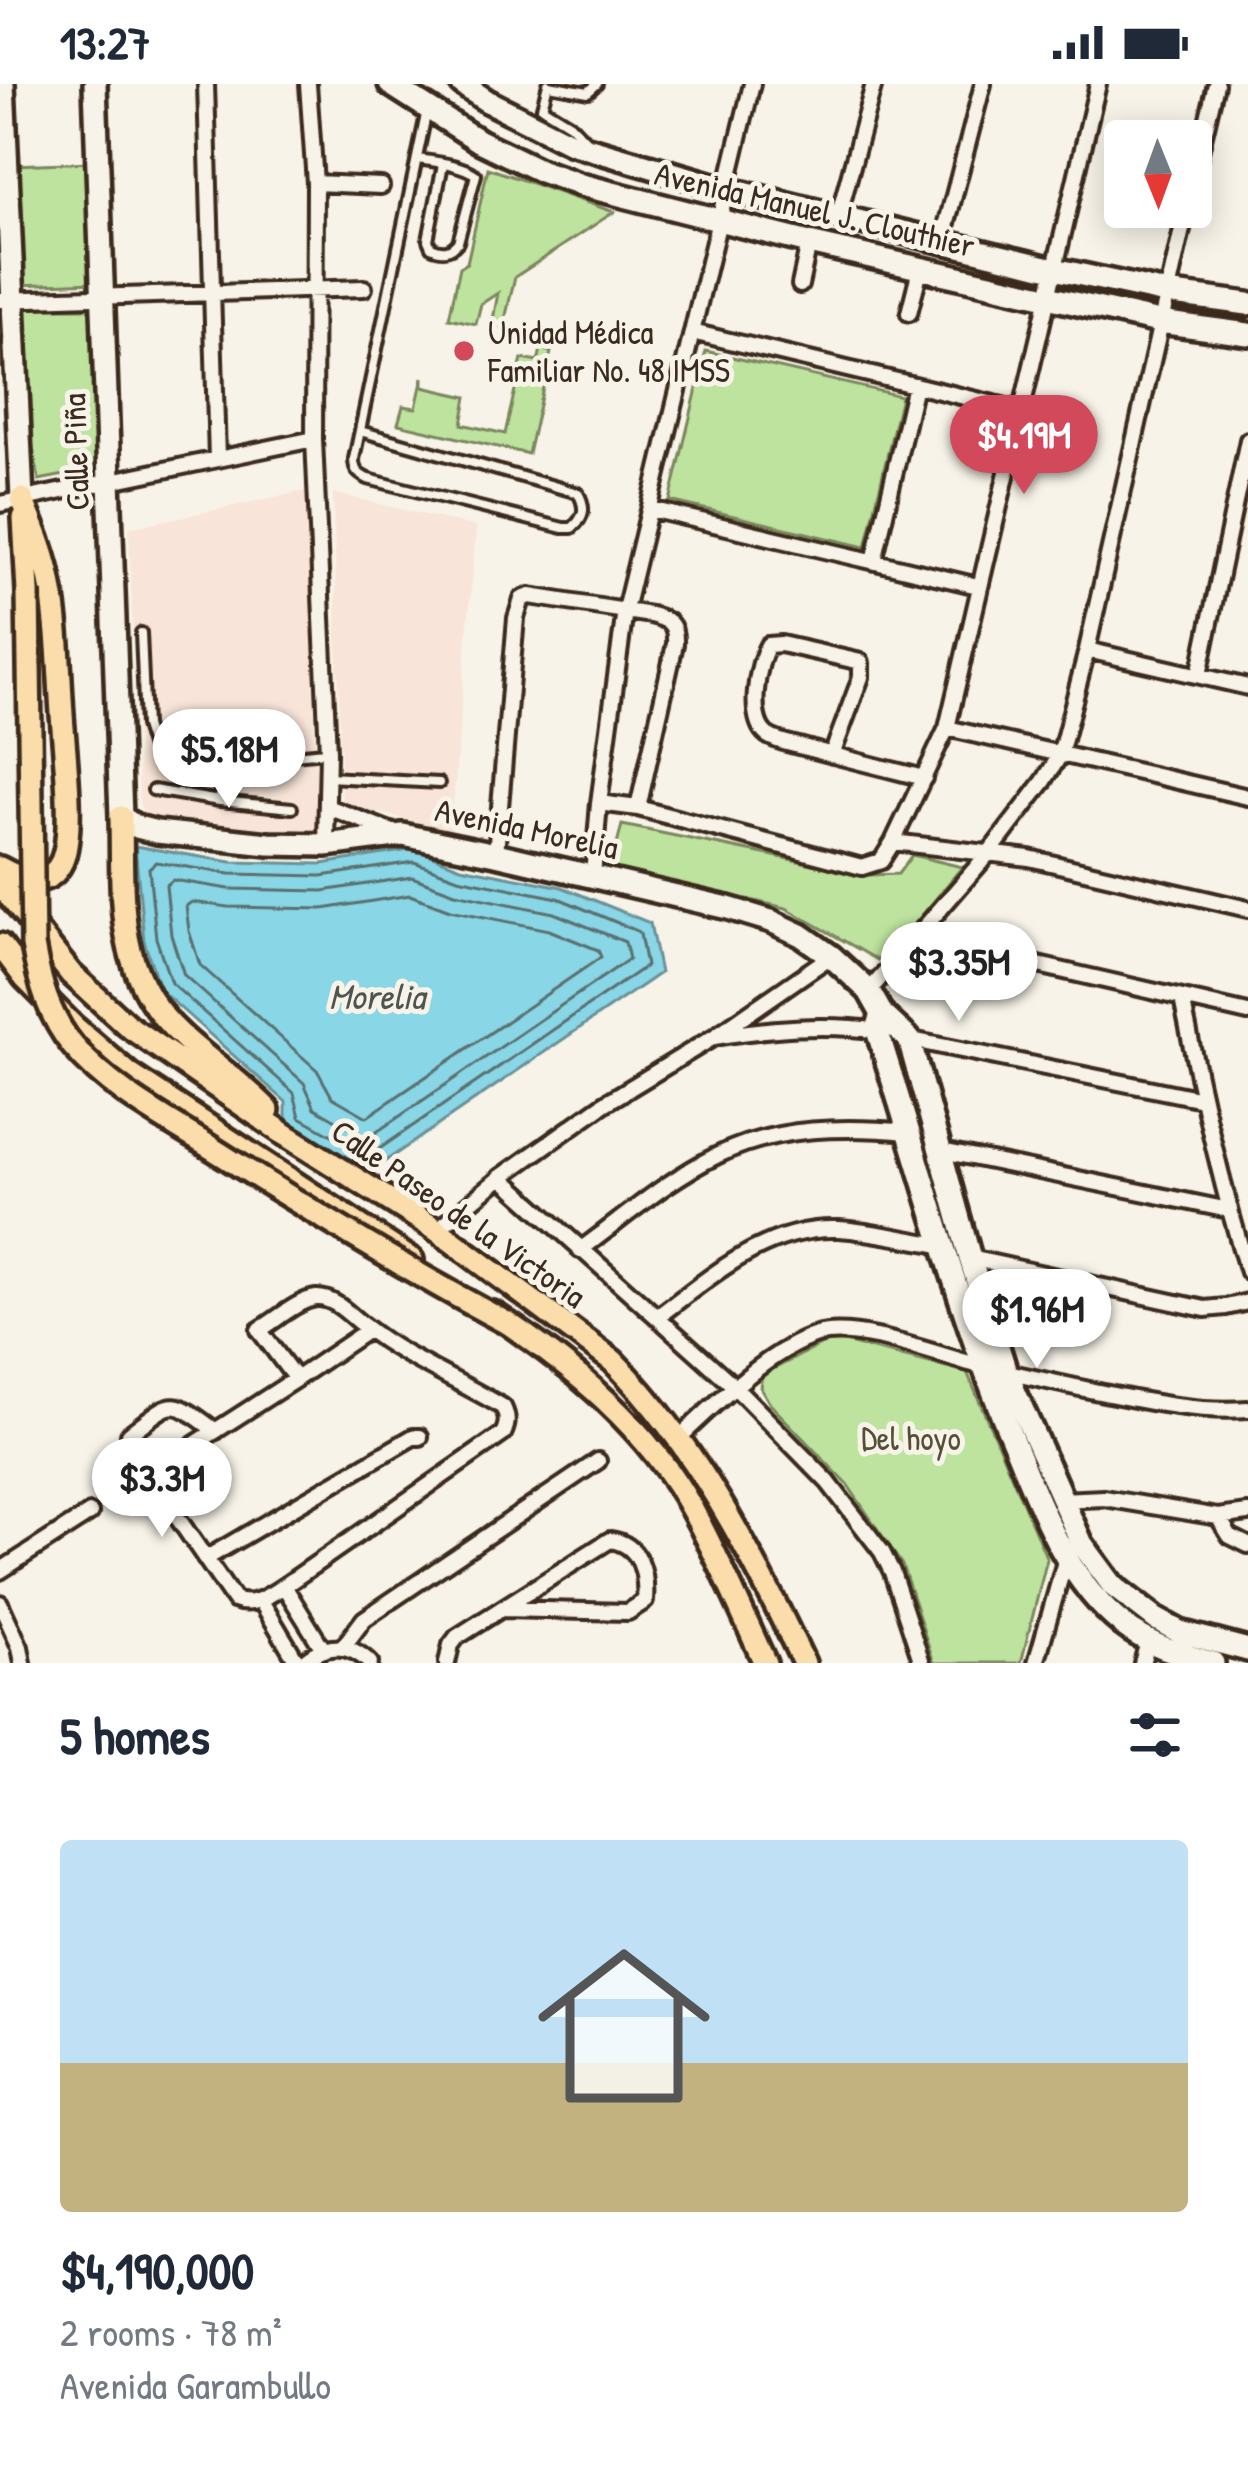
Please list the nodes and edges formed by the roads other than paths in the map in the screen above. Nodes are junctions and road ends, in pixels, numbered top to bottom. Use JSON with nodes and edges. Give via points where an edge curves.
{"nodes":[{"id":1,"x":3,"y":84,"type":"edge"},
{"id":2,"x":95,"y":84,"type":"edge"},
{"id":3,"x":206,"y":84,"type":"edge"},
{"id":4,"x":308,"y":84,"type":"edge"},
{"id":5,"x":390,"y":84,"type":"edge"},
{"id":6,"x":548,"y":84,"type":"edge"},
{"id":7,"x":597,"y":84,"type":"edge"},
{"id":8,"x":752,"y":84,"type":"edge"},
{"id":9,"x":874,"y":84,"type":"edge"},
{"id":10,"x":982,"y":84,"type":"edge"},
{"id":11,"x":1098,"y":84,"type":"edge"},
{"id":12,"x":1216,"y":84,"type":"edge"},
{"id":13,"x":467,"y":85,"type":"edge"},
{"id":14,"x":427,"y":110,"type":"junction"},
{"id":15,"x":1208,"y":120,"type":"edge"},
{"id":16,"x":593,"y":151,"type":"junction"},
{"id":17,"x":417,"y":159,"type":"junction"},
{"id":18,"x":443,"y":164,"type":"junction"},
{"id":19,"x":314,"y":183,"type":"junction"},
{"id":20,"x":381,"y":186,"type":"dead end"},
{"id":21,"x":727,"y":190,"type":"junction"},
{"id":22,"x":838,"y":218,"type":"junction"},
{"id":23,"x":719,"y":221,"type":"junction"},
{"id":24,"x":1182,"y":228,"type":"edge"},
{"id":25,"x":942,"y":242,"type":"junction"},
{"id":26,"x":809,"y":243,"type":"junction"},
{"id":27,"x":920,"y":269,"type":"junction"},
{"id":28,"x":1054,"y":269,"type":"junction"},
{"id":29,"x":800,"y":285,"type":"dead end"},
{"id":30,"x":364,"y":288,"type":"dead end"},
{"id":31,"x":314,"y":290,"type":"junction"},
{"id":32,"x":213,"y":293,"type":"junction"},
{"id":33,"x":1166,"y":293,"type":"junction"},
{"id":34,"x":102,"y":296,"type":"junction"},
{"id":35,"x":1047,"y":297,"type":"junction"},
{"id":36,"x":6,"y":299,"type":"edge"},
{"id":37,"x":1248,"y":304,"type":"edge"},
{"id":38,"x":909,"y":313,"type":"dead end"},
{"id":39,"x":1160,"y":322,"type":"junction"},
{"id":40,"x":692,"y":332,"type":"junction"},
{"id":41,"x":1248,"y":334,"type":"edge"},
{"id":42,"x":916,"y":385,"type":"junction"},
{"id":43,"x":1019,"y":410,"type":"junction"},
{"id":44,"x":360,"y":431,"type":"junction"},
{"id":45,"x":314,"y":439,"type":"junction"},
{"id":46,"x":1248,"y":440,"type":"edge"},
{"id":47,"x":217,"y":459,"type":"junction"},
{"id":48,"x":109,"y":481,"type":"junction"},
{"id":49,"x":11,"y":502,"type":"edge"},
{"id":50,"x":650,"y":509,"type":"junction"},
{"id":51,"x":874,"y":561,"type":"junction"},
{"id":52,"x":978,"y":586,"type":"junction"},
{"id":53,"x":625,"y":610,"type":"junction"},
{"id":54,"x":141,"y":633,"type":"dead end"},
{"id":55,"x":1087,"y":650,"type":"junction"},
{"id":56,"x":1199,"y":675,"type":"junction"},
{"id":57,"x":1248,"y":687,"type":"edge"},
{"id":58,"x":947,"y":728,"type":"junction"},
{"id":59,"x":328,"y":752,"type":"junction"},
{"id":60,"x":832,"y":755,"type":"junction"},
{"id":61,"x":1060,"y":755,"type":"junction"},
{"id":62,"x":220,"y":756,"type":"junction"},
{"id":63,"x":328,"y":777,"type":"junction"},
{"id":64,"x":924,"y":778,"type":"junction"},
{"id":65,"x":439,"y":783,"type":"dead end"},
{"id":66,"x":153,"y":790,"type":"dead end"},
{"id":67,"x":1248,"y":797,"type":"edge"},
{"id":68,"x":220,"y":801,"type":"junction"},
{"id":69,"x":599,"y":803,"type":"junction"},
{"id":70,"x":328,"y":807,"type":"junction"},
{"id":71,"x":292,"y":808,"type":"dead end"},
{"id":72,"x":638,"y":808,"type":"junction"},
{"id":73,"x":121,"y":818,"type":"junction"},
{"id":74,"x":404,"y":835,"type":"junction"},
{"id":75,"x":893,"y":842,"type":"junction"},
{"id":76,"x":326,"y":845,"type":"junction"},
{"id":77,"x":989,"y":853,"type":"junction"},
{"id":78,"x":496,"y":854,"type":"junction"},
{"id":79,"x":0,"y":868,"type":"edge"},
{"id":80,"x":593,"y":876,"type":"junction"},
{"id":81,"x":0,"y":884,"type":"edge"},
{"id":82,"x":1248,"y":909,"type":"edge"},
{"id":83,"x":916,"y":937,"type":"junction"},
{"id":84,"x":0,"y":945,"type":"edge"},
{"id":85,"x":831,"y":956,"type":"junction"},
{"id":86,"x":869,"y":992,"type":"junction"},
{"id":87,"x":1182,"y":998,"type":"junction"},
{"id":88,"x":1248,"y":1013,"type":"edge"},
{"id":89,"x":880,"y":1022,"type":"junction"},
{"id":90,"x":714,"y":1037,"type":"junction"},
{"id":91,"x":909,"y":1039,"type":"junction"},
{"id":92,"x":1202,"y":1099,"type":"junction"},
{"id":93,"x":910,"y":1132,"type":"junction"},
{"id":94,"x":286,"y":1135,"type":"junction"},
{"id":95,"x":942,"y":1151,"type":"junction"},
{"id":96,"x":501,"y":1177,"type":"junction"},
{"id":97,"x":1228,"y":1210,"type":"junction"},
{"id":98,"x":436,"y":1230,"type":"junction"},
{"id":99,"x":941,"y":1245,"type":"junction"},
{"id":100,"x":580,"y":1250,"type":"junction"},
{"id":101,"x":970,"y":1258,"type":"junction"},
{"id":102,"x":1248,"y":1272,"type":"edge"},
{"id":103,"x":1248,"y":1301,"type":"edge"},
{"id":104,"x":657,"y":1317,"type":"junction"},
{"id":105,"x":506,"y":1322,"type":"junction"},
{"id":106,"x":368,"y":1330,"type":"junction"},
{"id":107,"x":981,"y":1366,"type":"junction"},
{"id":108,"x":1006,"y":1372,"type":"junction"},
{"id":109,"x":296,"y":1379,"type":"junction"},
{"id":110,"x":734,"y":1386,"type":"junction"},
{"id":111,"x":1248,"y":1409,"type":"edge"},
{"id":112,"x":216,"y":1431,"type":"junction"},
{"id":113,"x":420,"y":1437,"type":"dead end"},
{"id":114,"x":679,"y":1438,"type":"junction"},
{"id":115,"x":598,"y":1461,"type":"dead end"},
{"id":116,"x":147,"y":1475,"type":"junction"},
{"id":117,"x":1060,"y":1501,"type":"junction"},
{"id":118,"x":90,"y":1513,"type":"dead end"},
{"id":119,"x":1248,"y":1513,"type":"edge"},
{"id":120,"x":1218,"y":1517,"type":"junction"},
{"id":121,"x":1248,"y":1545,"type":"edge"},
{"id":122,"x":1066,"y":1558,"type":"junction"},
{"id":123,"x":206,"y":1559,"type":"junction"},
{"id":124,"x":0,"y":1570,"type":"edge"},
{"id":125,"x":284,"y":1586,"type":"junction"},
{"id":126,"x":261,"y":1600,"type":"junction"},
{"id":127,"x":0,"y":1603,"type":"edge"},
{"id":128,"x":503,"y":1609,"type":"junction"},
{"id":129,"x":343,"y":1647,"type":"junction"},
{"id":130,"x":323,"y":1649,"type":"junction"},
{"id":131,"x":1248,"y":1650,"type":"edge"},
{"id":132,"x":1145,"y":1653,"type":"edge"},
{"id":133,"x":23,"y":1663,"type":"edge"},
{"id":134,"x":300,"y":1663,"type":"edge"},
{"id":135,"x":370,"y":1663,"type":"edge"},
{"id":136,"x":447,"y":1663,"type":"edge"},
{"id":137,"x":765,"y":1663,"type":"edge"},
{"id":138,"x":804,"y":1663,"type":"edge"},
{"id":139,"x":922,"y":1663,"type":"edge"},
{"id":140,"x":1036,"y":1663,"type":"edge"},
{"id":141,"x":1213,"y":1663,"type":"edge"}],
"edges":[{"from":1,"to":36,"type":"main road","name":"Calle Piña"},
{"from":2,"to":34,"type":"main road","name":"Calle Piña"},
{"from":3,"to":32,"type":"street"},
{"from":4,"to":19,"type":"street"},
{"from":5,"to":14,"type":"main road","name":"Avenida Manuel J. Clouthier"},
{"from":6,"to":7,"type":"lane","via":[[589,92]]},
{"from":6,"to":16,"type":"lane","via":[[542,107]]},
{"from":8,"to":21,"type":"street"},
{"from":9,"to":22,"type":"street"},
{"from":10,"to":25,"type":"street"},
{"from":11,"to":28,"type":"street"},
{"from":12,"to":15,"type":"street"},
{"from":13,"to":16,"type":"main road","name":"Avenida Manuel J. Clouthier"},
{"from":14,"to":17,"type":"lane"},
{"from":14,"to":23,"type":"main road","name":"Avenida Manuel J. Clouthier","via":[[541,171]]},
{"from":16,"to":21,"type":"main road","name":"Avenida Manuel J. Clouthier"},
{"from":17,"to":18,"type":"lane"},
{"from":17,"to":44,"type":"lane"},
{"from":18,"to":18,"type":"lane","via":[[476,175],[458,242],[446,250],[428,239]]},
{"from":19,"to":20,"type":"street"},
{"from":19,"to":31,"type":"street"},
{"from":21,"to":22,"type":"main road","name":"Avenida Manuel J. Clouthier"},
{"from":21,"to":23,"type":"street"},
{"from":22,"to":25,"type":"main road","name":"Avenida Manuel J. Clouthier"},
{"from":23,"to":26,"type":"main road","name":"Avenida Manuel J. Clouthier"},
{"from":23,"to":40,"type":"street"},
{"from":24,"to":33,"type":"street"},
{"from":25,"to":28,"type":"main road","name":"Avenida Manuel J. Clouthier"},
{"from":26,"to":27,"type":"main road","name":"Avenida Manuel J. Clouthier"},
{"from":26,"to":29,"type":"street"},
{"from":27,"to":35,"type":"main road","name":"Avenida Manuel J. Clouthier"},
{"from":27,"to":38,"type":"street"},
{"from":28,"to":33,"type":"main road","name":"Avenida Manuel J. Clouthier"},
{"from":28,"to":35,"type":"street"},
{"from":30,"to":31,"type":"street"},
{"from":31,"to":32,"type":"street"},
{"from":31,"to":45,"type":"street"},
{"from":32,"to":34,"type":"street"},
{"from":32,"to":47,"type":"street"},
{"from":33,"to":37,"type":"main road","name":"Avenida Manuel J. Clouthier"},
{"from":33,"to":39,"type":"street"},
{"from":34,"to":36,"type":"street"},
{"from":34,"to":48,"type":"main road","name":"Calle Piña"},
{"from":35,"to":39,"type":"main road","name":"Avenida Manuel J. Clouthier"},
{"from":35,"to":43,"type":"street"},
{"from":36,"to":49,"type":"main road","name":"Calle Piña"},
{"from":39,"to":41,"type":"main road","name":"Avenida Manuel J. Clouthier"},
{"from":39,"to":55,"type":"street"},
{"from":40,"to":42,"type":"street"},
{"from":40,"to":50,"type":"street"},
{"from":42,"to":43,"type":"street"},
{"from":42,"to":51,"type":"street"},
{"from":43,"to":52,"type":"street"},
{"from":44,"to":44,"type":"lane","via":[[354,466],[368,479],[563,528],[582,519],[578,493]]},
{"from":45,"to":47,"type":"street"},
{"from":45,"to":59,"type":"street"},
{"from":46,"to":56,"type":"street"},
{"from":47,"to":48,"type":"street"},
{"from":48,"to":49,"type":"street"},
{"from":48,"to":73,"type":"main road","name":"Calle Piña"},
{"from":49,"to":79,"type":"main road","via":[[41,545],[54,607],[66,843],[49,877],[20,879]]},
{"from":49,"to":105,"type":"main road","bridge":true,"via":[[28,592],[33,945],[51,1011],[69,1042],[136,1100],[383,1256]]},
{"from":50,"to":51,"type":"street"},
{"from":50,"to":53,"type":"street"},
{"from":51,"to":52,"type":"street"},
{"from":52,"to":58,"type":"street"},
{"from":53,"to":69,"type":"street"},
{"from":53,"to":72,"type":"street","via":[[669,620],[675,634]]},
{"from":53,"to":78,"type":"street","via":[[522,599]]},
{"from":54,"to":62,"type":"lane","via":[[152,745]]},
{"from":55,"to":56,"type":"street"},
{"from":55,"to":61,"type":"street"},
{"from":56,"to":57,"type":"street"},
{"from":58,"to":61,"type":"street"},
{"from":58,"to":64,"type":"street"},
{"from":59,"to":62,"type":"lane"},
{"from":59,"to":63,"type":"street"},
{"from":60,"to":60,"type":"street","via":[[776,740],[760,727],[754,704],[768,645],[861,662]]},
{"from":60,"to":64,"type":"street"},
{"from":61,"to":67,"type":"street"},
{"from":61,"to":77,"type":"street"},
{"from":62,"to":68,"type":"lane"},
{"from":63,"to":65,"type":"lane"},
{"from":63,"to":70,"type":"street"},
{"from":64,"to":75,"type":"street"},
{"from":66,"to":68,"type":"lane"},
{"from":68,"to":71,"type":"lane"},
{"from":69,"to":72,"type":"street"},
{"from":69,"to":80,"type":"street"},
{"from":70,"to":74,"type":"street"},
{"from":70,"to":76,"type":"street"},
{"from":72,"to":75,"type":"street","via":[[862,868]]},
{"from":73,"to":76,"type":"main road","name":"Avenida Morelia","via":[[157,832]]},
{"from":73,"to":94,"type":"main road","via":[[125,939],[144,990],[159,1014],[256,1097]]},
{"from":74,"to":76,"type":"main road","name":"Avenida Morelia"},
{"from":74,"to":78,"type":"main road","name":"Avenida Morelia"},
{"from":75,"to":77,"type":"street"},
{"from":77,"to":82,"type":"street"},
{"from":77,"to":83,"type":"street"},
{"from":78,"to":80,"type":"main road","name":"Avenida Morelia"},
{"from":80,"to":85,"type":"main road","name":"Avenida Morelia","via":[[771,921]]},
{"from":81,"to":94,"type":"main road","name":"Calle Paseo de la Victoria","via":[[71,974],[128,1026]]},
{"from":83,"to":86,"type":"street"},
{"from":83,"to":87,"type":"street"},
{"from":84,"to":105,"type":"main road","name":"Calle Paseo de la Victoria","via":[[74,1027],[129,1073]]},
{"from":85,"to":86,"type":"main road","name":"Avenida Morelia"},
{"from":85,"to":90,"type":"street"},
{"from":86,"to":89,"type":"main road","name":"Avenida Morelia"},
{"from":87,"to":88,"type":"street"},
{"from":87,"to":92,"type":"street"},
{"from":89,"to":90,"type":"street"},
{"from":89,"to":91,"type":"main road","name":"Avenida Morelia"},
{"from":89,"to":93,"type":"main road","name":"Avenida Morelia"},
{"from":90,"to":96,"type":"street"},
{"from":91,"to":92,"type":"street"},
{"from":91,"to":95,"type":"main road"},
{"from":92,"to":97,"type":"street"},
{"from":93,"to":99,"type":"main road","name":"Avenida Morelia"},
{"from":93,"to":100,"type":"street","via":[[815,1129],[718,1154]]},
{"from":94,"to":98,"type":"main road","name":"Calle Paseo de la Victoria"},
{"from":95,"to":97,"type":"street"},
{"from":95,"to":101,"type":"main road"},
{"from":96,"to":98,"type":"street"},
{"from":96,"to":100,"type":"street"},
{"from":97,"to":102,"type":"street"},
{"from":98,"to":114,"type":"main road","name":"Calle Paseo de la Victoria","via":[[613,1360]]},
{"from":99,"to":104,"type":"street","via":[[839,1229],[801,1232],[740,1256]]},
{"from":99,"to":107,"type":"main road","name":"Avenida Morelia"},
{"from":100,"to":104,"type":"street"},
{"from":101,"to":103,"type":"street","via":[[1205,1309]]},
{"from":101,"to":108,"type":"main road"},
{"from":104,"to":110,"type":"street"},
{"from":105,"to":137,"type":"main road","name":"Calle Paseo de la Victoria","via":[[594,1390],[660,1462],[694,1511]]},
{"from":106,"to":109,"type":"street"},
{"from":106,"to":109,"type":"street","via":[[321,1298],[259,1330]]},
{"from":106,"to":125,"type":"street","via":[[502,1407],[507,1425]]},
{"from":107,"to":108,"type":"street"},
{"from":107,"to":110,"type":"street","via":[[833,1333],[810,1337]]},
{"from":107,"to":122,"type":"main road","name":"Avenida Morelia"},
{"from":108,"to":111,"type":"street","via":[[1172,1405]]},
{"from":108,"to":117,"type":"main road"},
{"from":109,"to":112,"type":"street"},
{"from":110,"to":114,"type":"street"},
{"from":110,"to":139,"type":"street","via":[[828,1482],[882,1552]]},
{"from":112,"to":116,"type":"street"},
{"from":112,"to":116,"type":"street","via":[[172,1405],[129,1434]]},
{"from":113,"to":123,"type":"street"},
{"from":114,"to":138,"type":"main road","name":"Calle Paseo de la Victoria","via":[[731,1519]]},
{"from":115,"to":129,"type":"street","via":[[364,1619]]},
{"from":116,"to":123,"type":"street"},
{"from":117,"to":120,"type":"street","via":[[1104,1498]]},
{"from":117,"to":131,"type":"main road","via":[[1097,1568],[1132,1603],[1180,1632]]},
{"from":118,"to":124,"type":"street"},
{"from":119,"to":120,"type":"street"},
{"from":120,"to":121,"type":"street"},
{"from":122,"to":132,"type":"main road","name":"Avenida Morelia"},
{"from":122,"to":140,"type":"street"},
{"from":123,"to":126,"type":"street","via":[[234,1600]]},
{"from":125,"to":126,"type":"street"},
{"from":125,"to":130,"type":"street"},
{"from":126,"to":134,"type":"street"},
{"from":127,"to":133,"type":"street"},
{"from":128,"to":128,"type":"street","via":[[628,1612],[645,1601],[645,1576],[632,1549],[610,1540]]},
{"from":128,"to":136,"type":"street","via":[[453,1641]]},
{"from":129,"to":130,"type":"street"},
{"from":129,"to":135,"type":"street"},
{"from":130,"to":134,"type":"street"},
{"from":132,"to":141,"type":"main road","name":"Avenida Morelia"}]}
